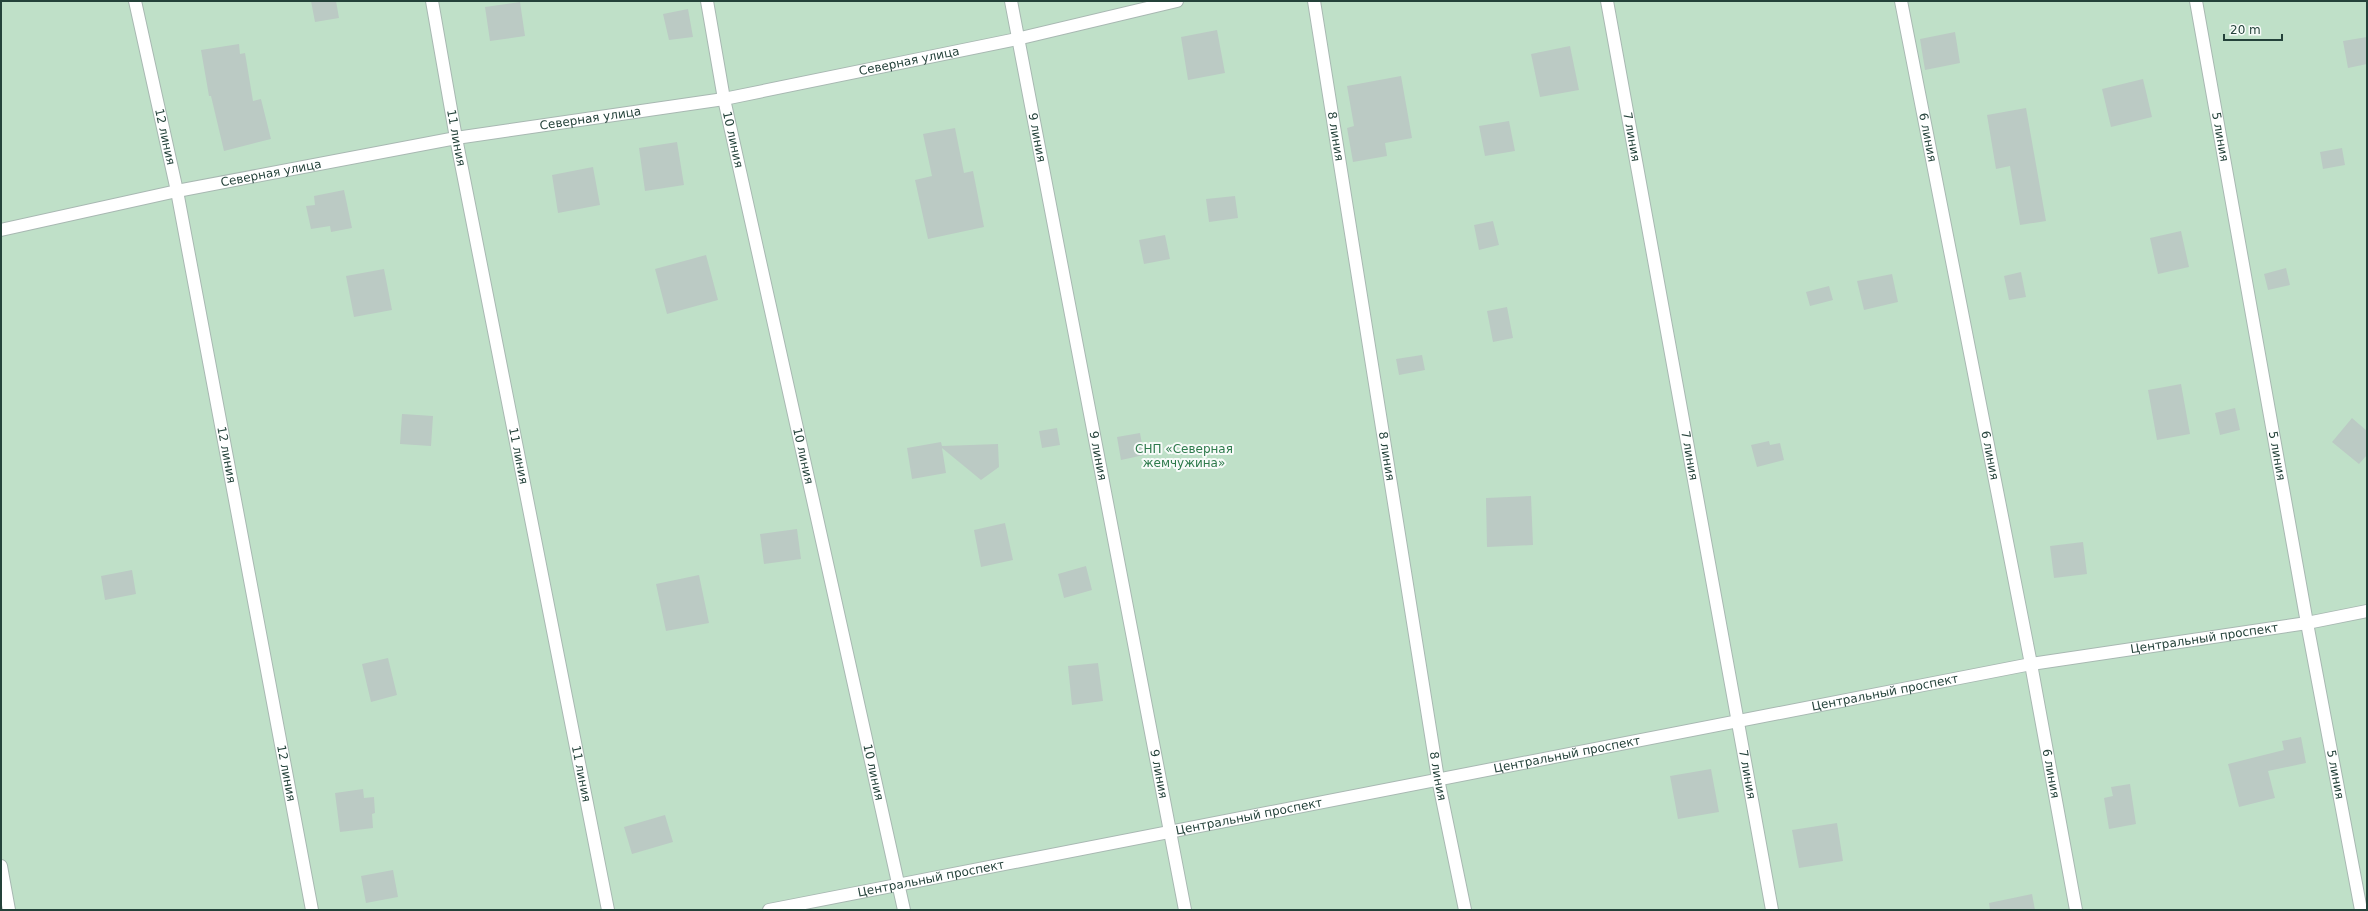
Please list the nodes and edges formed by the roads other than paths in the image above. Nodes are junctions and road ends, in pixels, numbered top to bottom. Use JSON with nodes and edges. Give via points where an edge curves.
{"nodes":[{"id":1,"x":135,"y":1,"type":"edge"},
{"id":2,"x":432,"y":1,"type":"edge"},
{"id":3,"x":707,"y":1,"type":"edge"},
{"id":4,"x":1011,"y":1,"type":"edge"},
{"id":5,"x":1178,"y":1,"type":"edge"},
{"id":6,"x":1314,"y":1,"type":"edge"},
{"id":7,"x":1607,"y":1,"type":"edge"},
{"id":8,"x":1901,"y":1,"type":"edge"},
{"id":9,"x":2196,"y":1,"type":"edge"},
{"id":10,"x":1017,"y":39,"type":"junction"},
{"id":11,"x":724,"y":100,"type":"junction"},
{"id":12,"x":456,"y":138,"type":"junction"},
{"id":13,"x":177,"y":191,"type":"junction"},
{"id":14,"x":1,"y":230,"type":"edge"},
{"id":15,"x":2367,"y":611,"type":"edge"},
{"id":16,"x":2307,"y":623,"type":"junction"},
{"id":17,"x":2031,"y":664,"type":"junction"},
{"id":18,"x":1738,"y":719,"type":"junction"},
{"id":19,"x":1438,"y":779,"type":"junction"},
{"id":20,"x":1170,"y":830,"type":"junction"},
{"id":21,"x":1,"y":866,"type":"edge"},
{"id":22,"x":899,"y":885,"type":"junction"},
{"id":23,"x":9,"y":910,"type":"edge"},
{"id":24,"x":312,"y":910,"type":"edge"},
{"id":25,"x":608,"y":910,"type":"edge"},
{"id":26,"x":769,"y":910,"type":"edge"},
{"id":27,"x":904,"y":910,"type":"edge"},
{"id":28,"x":1185,"y":910,"type":"edge"},
{"id":29,"x":1465,"y":910,"type":"edge"},
{"id":30,"x":1772,"y":910,"type":"edge"},
{"id":31,"x":2076,"y":910,"type":"edge"},
{"id":32,"x":2361,"y":910,"type":"edge"}],
"edges":[{"from":1,"to":13,"type":"street","name":"12 линия"},
{"from":2,"to":12,"type":"street","name":"11 линия"},
{"from":3,"to":11,"type":"street","name":"10 линия"},
{"from":4,"to":10,"type":"street","name":"9 линия"},
{"from":5,"to":10,"type":"street","name":"Северная улица"},
{"from":6,"to":19,"type":"street","name":"8 линия"},
{"from":7,"to":18,"type":"street","name":"7 линия"},
{"from":8,"to":17,"type":"street","name":"6 линия"},
{"from":9,"to":16,"type":"street","name":"5 линия"},
{"from":10,"to":11,"type":"street","name":"Северная улица"},
{"from":10,"to":20,"type":"street","name":"9 линия"},
{"from":11,"to":12,"type":"street","name":"Северная улица"},
{"from":11,"to":22,"type":"street","name":"10 линия"},
{"from":12,"to":13,"type":"street","name":"Северная улица"},
{"from":12,"to":25,"type":"street","name":"11 линия"},
{"from":13,"to":14,"type":"street","name":"Северная улица"},
{"from":13,"to":24,"type":"street","name":"12 линия"},
{"from":15,"to":16,"type":"street","name":"Центральный проспект"},
{"from":16,"to":17,"type":"street","name":"Центральный проспект"},
{"from":16,"to":32,"type":"street","name":"5 линия"},
{"from":17,"to":18,"type":"street","name":"Центральный проспект"},
{"from":17,"to":31,"type":"street","name":"6 линия"},
{"from":18,"to":19,"type":"street","name":"Центральный проспект"},
{"from":18,"to":30,"type":"street","name":"7 линия"},
{"from":19,"to":20,"type":"street","name":"Центральный проспект"},
{"from":19,"to":29,"type":"street","name":"8 линия"},
{"from":20,"to":22,"type":"street","name":"Центральный проспект"},
{"from":20,"to":28,"type":"street","name":"9 линия"},
{"from":21,"to":23,"type":"street"},
{"from":22,"to":26,"type":"street","name":"Центральный проспект"},
{"from":22,"to":27,"type":"street","name":"10 линия"}]}
